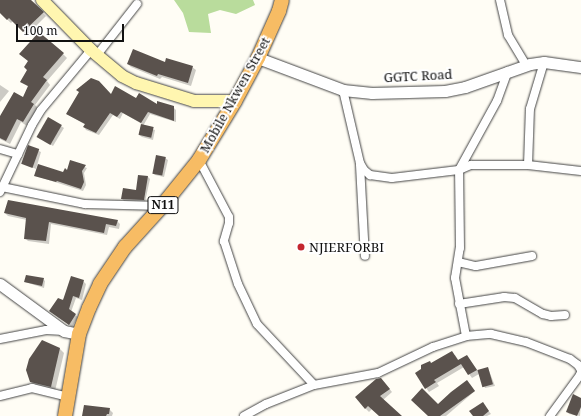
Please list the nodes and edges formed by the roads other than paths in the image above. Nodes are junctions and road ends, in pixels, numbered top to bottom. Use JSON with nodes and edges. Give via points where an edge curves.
{"nodes":[{"id":1,"x":42,"y":0,"type":"edge"},
{"id":2,"x":282,"y":0,"type":"edge"},
{"id":3,"x":500,"y":0,"type":"edge"},
{"id":4,"x":137,"y":4,"type":"dead end"},
{"id":5,"x":94,"y":53,"type":"junction"},
{"id":6,"x":258,"y":58,"type":"junction"},
{"id":7,"x":544,"y":62,"type":"junction"},
{"id":8,"x":526,"y":65,"type":"junction"},
{"id":9,"x":581,"y":67,"type":"edge"},
{"id":10,"x":508,"y":71,"type":"junction"},
{"id":11,"x":343,"y":90,"type":"junction"},
{"id":12,"x":236,"y":100,"type":"junction"},
{"id":13,"x":0,"y":149,"type":"edge"},
{"id":14,"x":18,"y":154,"type":"junction"},
{"id":15,"x":199,"y":160,"type":"junction"},
{"id":16,"x":360,"y":163,"type":"junction"},
{"id":17,"x":528,"y":165,"type":"junction"},
{"id":18,"x":458,"y":170,"type":"junction"},
{"id":19,"x":581,"y":171,"type":"edge"},
{"id":20,"x":1,"y":190,"type":"edge"},
{"id":21,"x":162,"y":206,"type":"junction"},
{"id":22,"x":365,"y":256,"type":"dead end"},
{"id":23,"x":532,"y":256,"type":"dead end"},
{"id":24,"x":458,"y":262,"type":"junction"},
{"id":25,"x":0,"y":284,"type":"edge"},
{"id":26,"x":459,"y":304,"type":"junction"},
{"id":27,"x":565,"y":315,"type":"dead end"},
{"id":28,"x":64,"y":331,"type":"junction"},
{"id":29,"x":79,"y":334,"type":"junction"},
{"id":30,"x":466,"y":336,"type":"junction"},
{"id":31,"x":0,"y":339,"type":"edge"},
{"id":32,"x":581,"y":371,"type":"edge"},
{"id":33,"x":314,"y":385,"type":"junction"},
{"id":34,"x":0,"y":396,"type":"edge"},
{"id":35,"x":68,"y":397,"type":"junction"},
{"id":36,"x":65,"y":416,"type":"edge"},
{"id":37,"x":244,"y":416,"type":"edge"},
{"id":38,"x":550,"y":416,"type":"edge"}],
"edges":[{"from":1,"to":5,"type":"main road"},
{"from":2,"to":6,"type":"highway","name":"Mobile Nkwen Street","number":"N11"},
{"from":3,"to":8,"type":"street","via":[[508,35]]},
{"from":4,"to":5,"type":"street"},
{"from":5,"to":12,"type":"main road","via":[[122,76],[158,90],[194,101]]},
{"from":5,"to":14,"type":"street","via":[[41,110]]},
{"from":6,"to":11,"type":"street","name":"GGTC Road"},
{"from":6,"to":12,"type":"highway","name":"Mobile Nkwen Street","number":"N11"},
{"from":7,"to":8,"type":"street","name":"GGTC Road"},
{"from":7,"to":9,"type":"street","name":"GGTC Road"},
{"from":7,"to":17,"type":"street","via":[[530,109]]},
{"from":8,"to":10,"type":"street","name":"GGTC Road"},
{"from":10,"to":11,"type":"street","name":"GGTC Road","via":[[465,87],[445,91],[372,93]]},
{"from":10,"to":18,"type":"street","via":[[497,101]]},
{"from":11,"to":16,"type":"street"},
{"from":12,"to":15,"type":"highway","name":"Mobile Nkwen Street","number":"N11"},
{"from":13,"to":14,"type":"street"},
{"from":14,"to":20,"type":"street"},
{"from":15,"to":21,"type":"highway","name":"Mobile Nkwen Street","number":"N11"},
{"from":15,"to":33,"type":"street","via":[[229,217],[224,241],[238,284],[257,324]]},
{"from":16,"to":18,"type":"street","via":[[364,170],[378,178]]},
{"from":16,"to":22,"type":"street"},
{"from":17,"to":18,"type":"street","via":[[471,165]]},
{"from":17,"to":19,"type":"street"},
{"from":18,"to":24,"type":"street"},
{"from":20,"to":21,"type":"street","via":[[85,204]]},
{"from":21,"to":29,"type":"highway","name":"Mobile Nkwen Street","number":"N11","via":[[125,247],[100,284]]},
{"from":23,"to":24,"type":"street","via":[[476,266]]},
{"from":24,"to":26,"type":"street","via":[[455,278]]},
{"from":25,"to":28,"type":"street"},
{"from":26,"to":27,"type":"street","via":[[504,297],[514,298],[543,314]]},
{"from":26,"to":30,"type":"street"},
{"from":28,"to":29,"type":"street"},
{"from":28,"to":31,"type":"street","via":[[46,330]]},
{"from":29,"to":35,"type":"highway","name":"Mobile Nkwen Street","number":"N11"},
{"from":30,"to":32,"type":"street","via":[[490,334],[526,342],[570,359]]},
{"from":30,"to":33,"type":"street","via":[[433,347],[378,373]]},
{"from":32,"to":38,"type":"street"},
{"from":33,"to":37,"type":"street","via":[[266,404]]},
{"from":34,"to":35,"type":"street","via":[[32,388]]},
{"from":35,"to":36,"type":"highway","name":"Mobile Nkwen Street","number":"N11"}]}
